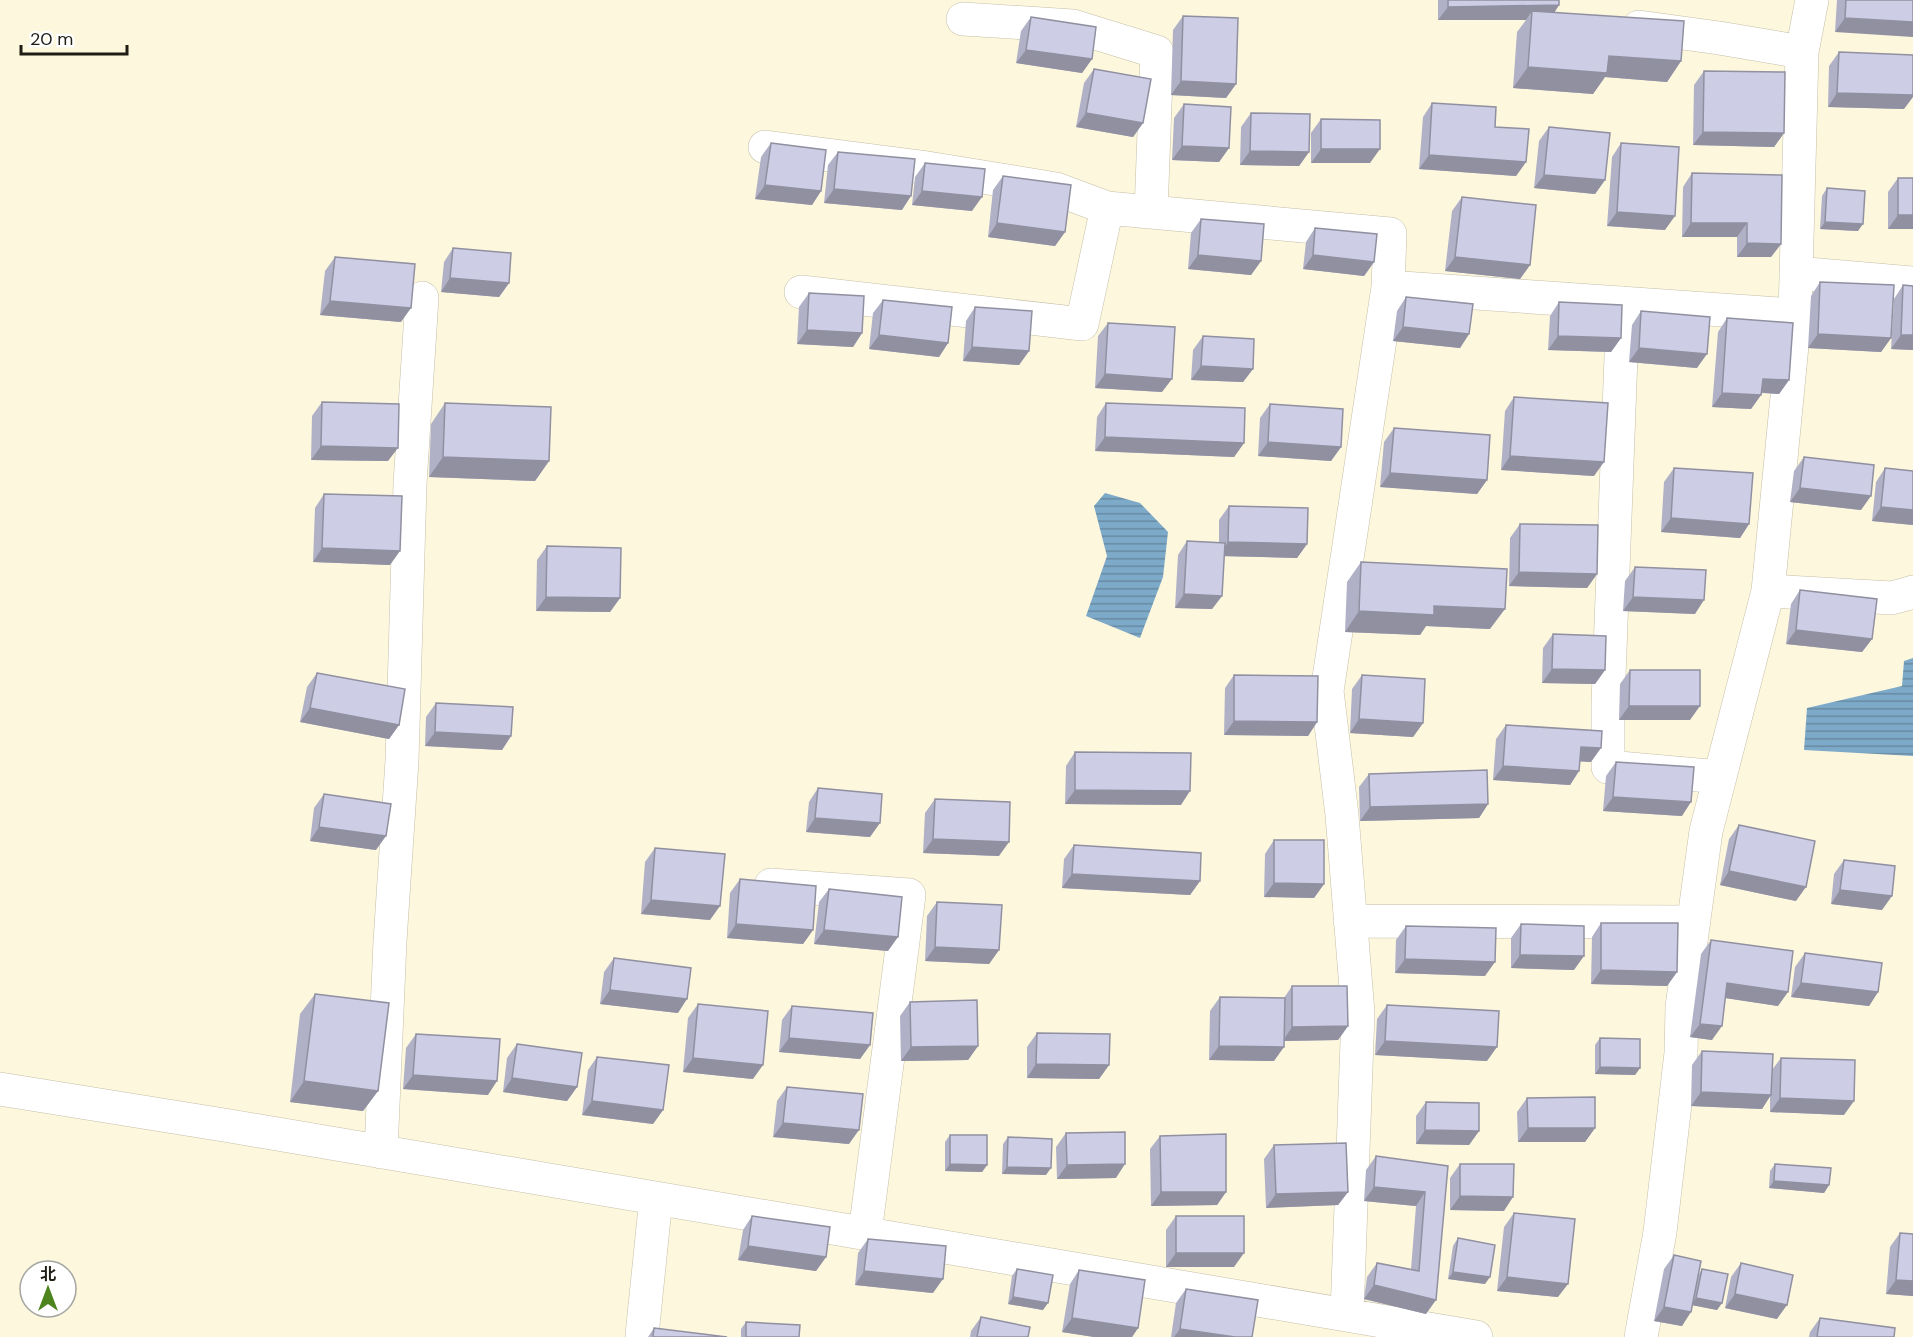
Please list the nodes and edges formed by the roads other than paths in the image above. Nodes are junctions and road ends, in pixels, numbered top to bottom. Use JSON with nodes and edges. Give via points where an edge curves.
{"nodes":[{"id":1,"x":1812,"y":0,"type":"edge"},
{"id":2,"x":963,"y":19,"type":"dead end"},
{"id":3,"x":1614,"y":24,"type":"edge"},
{"id":4,"x":1802,"y":52,"type":"junction"},
{"id":5,"x":765,"y":147,"type":"dead end"},
{"id":6,"x":1107,"y":208,"type":"junction"},
{"id":7,"x":1151,"y":212,"type":"junction"},
{"id":8,"x":1796,"y":273,"type":"junction"},
{"id":9,"x":1913,"y":283,"type":"edge"},
{"id":10,"x":1388,"y":287,"type":"junction"},
{"id":11,"x":801,"y":292,"type":"dead end"},
{"id":12,"x":422,"y":298,"type":"dead end"},
{"id":13,"x":1623,"y":303,"type":"junction"},
{"id":14,"x":1795,"y":315,"type":"junction"},
{"id":15,"x":1768,"y":591,"type":"junction"},
{"id":16,"x":1913,"y":592,"type":"edge"},
{"id":17,"x":1720,"y":777,"type":"junction"},
{"id":18,"x":746,"y":883,"type":"edge"},
{"id":19,"x":1350,"y":921,"type":"junction"},
{"id":20,"x":1694,"y":922,"type":"junction"},
{"id":21,"x":0,"y":1089,"type":"edge"},
{"id":22,"x":381,"y":1152,"type":"junction"},
{"id":23,"x":656,"y":1198,"type":"junction"},
{"id":24,"x":865,"y":1233,"type":"junction"},
{"id":25,"x":1347,"y":1315,"type":"junction"},
{"id":26,"x":642,"y":1335,"type":"dead end"},
{"id":27,"x":1476,"y":1337,"type":"edge"},
{"id":28,"x":1641,"y":1337,"type":"edge"}],
"edges":[{"from":1,"to":4,"type":"street"},
{"from":2,"to":7,"type":"street","via":[[1073,26],[1157,52]]},
{"from":3,"to":4,"type":"street"},
{"from":4,"to":8,"type":"street"},
{"from":5,"to":6,"type":"street","via":[[1056,189]]},
{"from":6,"to":7,"type":"street"},
{"from":6,"to":11,"type":"street","via":[[1082,324]]},
{"from":7,"to":10,"type":"street","via":[[1390,234]]},
{"from":8,"to":9,"type":"street"},
{"from":8,"to":14,"type":"street"},
{"from":10,"to":13,"type":"street"},
{"from":10,"to":19,"type":"street","via":[[1327,691]]},
{"from":12,"to":22,"type":"street","via":[[410,484],[402,761]]},
{"from":13,"to":14,"type":"street"},
{"from":13,"to":17,"type":"street","via":[[1608,767]]},
{"from":14,"to":15,"type":"street"},
{"from":15,"to":16,"type":"street","via":[[1892,598]]},
{"from":15,"to":17,"type":"street"},
{"from":17,"to":20,"type":"street","via":[[1706,831]]},
{"from":18,"to":24,"type":"street","via":[[909,895]]},
{"from":19,"to":20,"type":"street"},
{"from":19,"to":25,"type":"street","via":[[1358,1013]]},
{"from":20,"to":28,"type":"street","via":[[1660,1232]]},
{"from":21,"to":22,"type":"street"},
{"from":22,"to":23,"type":"street"},
{"from":23,"to":24,"type":"street"},
{"from":23,"to":26,"type":"street"},
{"from":24,"to":25,"type":"street"},
{"from":25,"to":27,"type":"street"}]}
